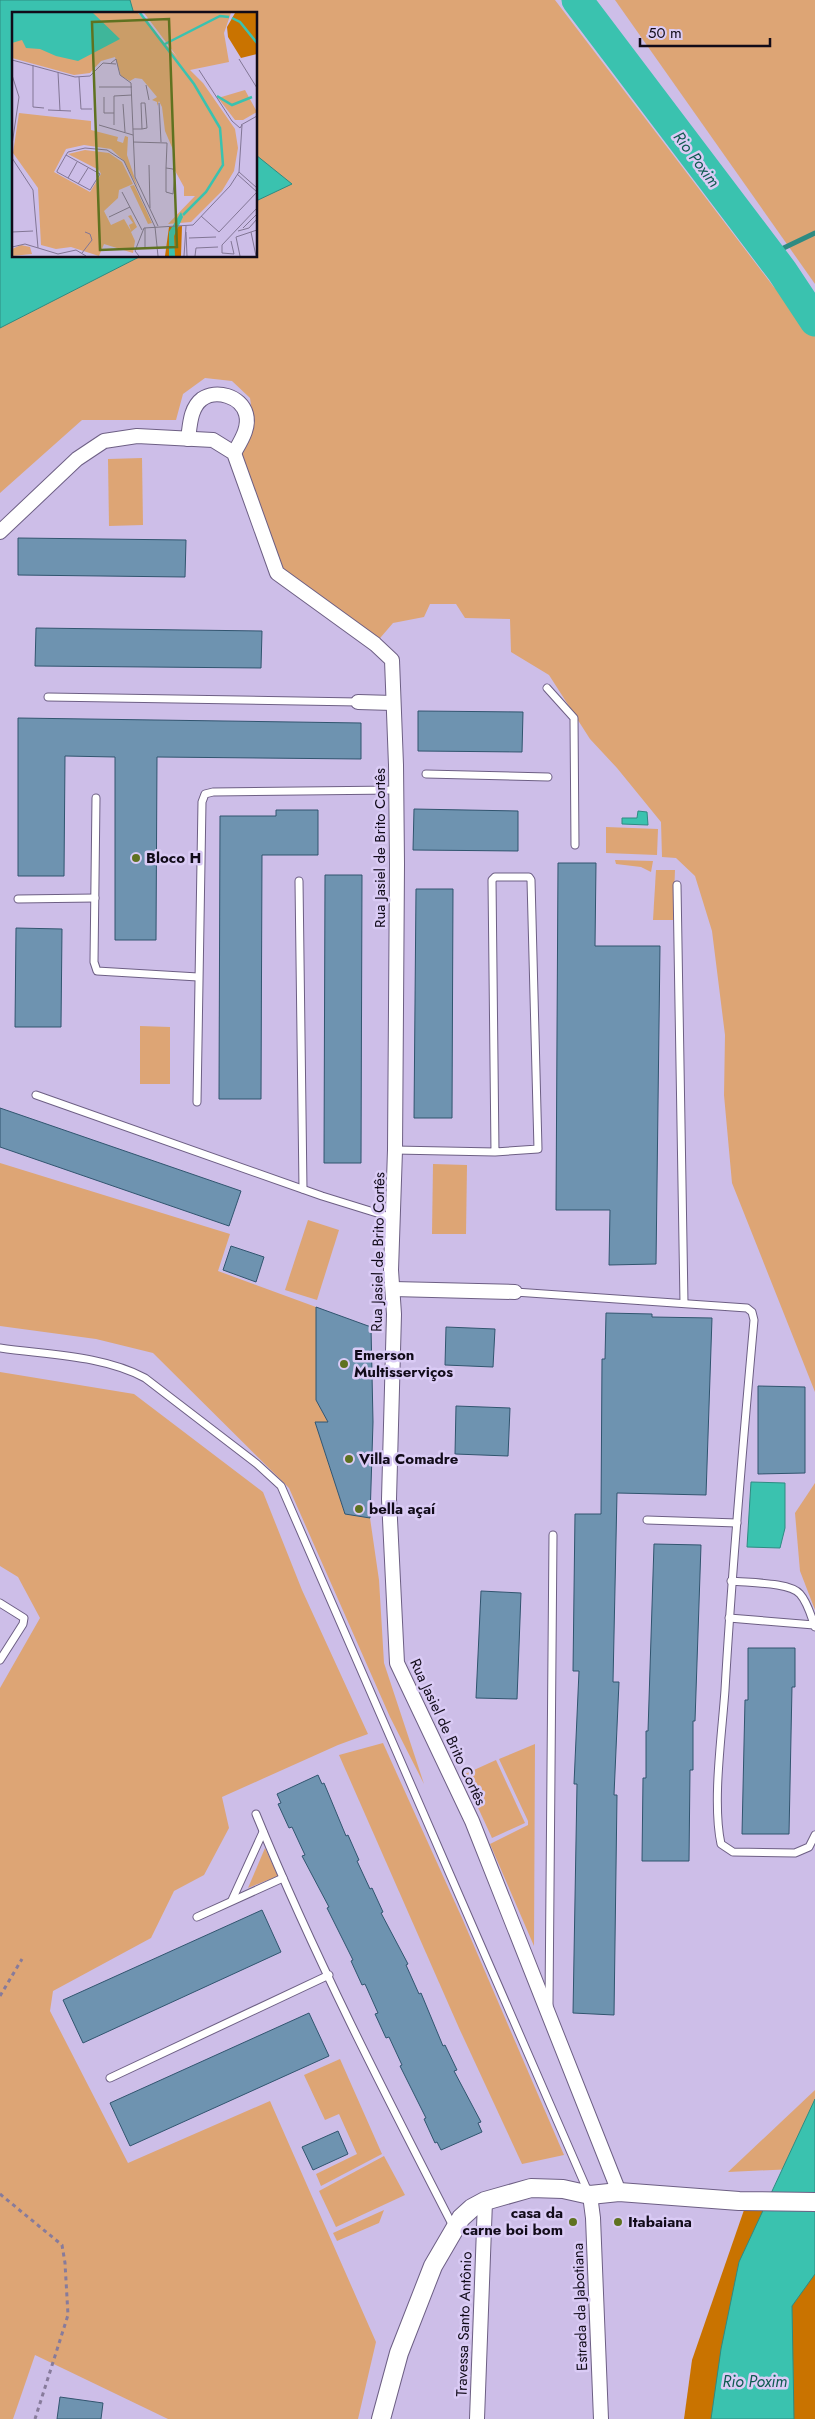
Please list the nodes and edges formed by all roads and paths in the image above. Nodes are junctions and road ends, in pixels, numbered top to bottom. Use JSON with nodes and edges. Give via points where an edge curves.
{"nodes":[{"id":1,"x":188,"y":438,"type":"junction"},
{"id":2,"x":234,"y":453,"type":"junction"},
{"id":3,"x":0,"y":532,"type":"edge"},
{"id":4,"x":547,"y":688,"type":"dead end"},
{"id":5,"x":48,"y":697,"type":"dead end"},
{"id":6,"x":358,"y":702,"type":"joint"},
{"id":7,"x":393,"y":703,"type":"junction"},
{"id":8,"x":426,"y":774,"type":"dead end"},
{"id":9,"x":548,"y":777,"type":"dead end"},
{"id":10,"x":396,"y":790,"type":"junction"},
{"id":11,"x":96,"y":798,"type":"dead end"},
{"id":12,"x":575,"y":845,"type":"dead end"},
{"id":13,"x":299,"y":881,"type":"dead end"},
{"id":14,"x":677,"y":885,"type":"dead end"},
{"id":15,"x":95,"y":898,"type":"junction"},
{"id":16,"x":18,"y":899,"type":"dead end"},
{"id":17,"x":198,"y":977,"type":"junction"},
{"id":18,"x":36,"y":1095,"type":"dead end"},
{"id":19,"x":197,"y":1102,"type":"dead end"},
{"id":20,"x":395,"y":1150,"type":"junction"},
{"id":21,"x":494,"y":1152,"type":"junction"},
{"id":22,"x":303,"y":1189,"type":"junction"},
{"id":23,"x":394,"y":1219,"type":"junction"},
{"id":24,"x":393,"y":1289,"type":"junction"},
{"id":25,"x":515,"y":1292,"type":"joint"},
{"id":26,"x":684,"y":1303,"type":"junction"},
{"id":27,"x":0,"y":1348,"type":"edge"},
{"id":28,"x":647,"y":1520,"type":"dead end"},
{"id":29,"x":737,"y":1523,"type":"junction"},
{"id":30,"x":553,"y":1535,"type":"dead end"},
{"id":31,"x":731,"y":1581,"type":"junction"},
{"id":32,"x":0,"y":1603,"type":"edge"},
{"id":33,"x":729,"y":1618,"type":"junction"},
{"id":34,"x":815,"y":1626,"type":"edge"},
{"id":35,"x":0,"y":1660,"type":"edge"},
{"id":36,"x":256,"y":1814,"type":"dead end"},
{"id":37,"x":263,"y":1832,"type":"junction"},
{"id":38,"x":815,"y":1835,"type":"edge"},
{"id":39,"x":283,"y":1878,"type":"junction"},
{"id":40,"x":232,"y":1900,"type":"junction"},
{"id":41,"x":197,"y":1917,"type":"dead end"},
{"id":42,"x":22,"y":1959,"type":"dead end"},
{"id":43,"x":328,"y":1975,"type":"junction"},
{"id":44,"x":0,"y":1996,"type":"edge"},
{"id":45,"x":548,"y":2016,"type":"junction"},
{"id":46,"x":110,"y":2078,"type":"dead end"},
{"id":47,"x":619,"y":2192,"type":"junction"},
{"id":48,"x":0,"y":2194,"type":"edge"},
{"id":49,"x":590,"y":2195,"type":"junction"},
{"id":50,"x":485,"y":2201,"type":"junction"},
{"id":51,"x":815,"y":2202,"type":"edge"},
{"id":52,"x":454,"y":2229,"type":"junction"},
{"id":53,"x":35,"y":2419,"type":"edge"},
{"id":54,"x":380,"y":2419,"type":"edge"},
{"id":55,"x":477,"y":2419,"type":"edge"},
{"id":56,"x":601,"y":2419,"type":"edge"}],
"edges":[{"from":1,"to":2,"type":"street","via":[[213,440]]},
{"from":1,"to":2,"type":"street","via":[[192,415],[202,400],[218,394],[236,399],[246,414],[246,432]]},
{"from":1,"to":3,"type":"street","via":[[137,436],[104,441],[78,459]]},
{"from":2,"to":7,"type":"street","name":"Rua Jasiel de Brito Cortês","via":[[277,573],[390,656]]},
{"from":4,"to":12,"type":"lane","via":[[574,718]]},
{"from":5,"to":6,"type":"lane"},
{"from":6,"to":7,"type":"street"},
{"from":7,"to":10,"type":"street","name":"Rua Jasiel de Brito Cortês"},
{"from":8,"to":9,"type":"lane"},
{"from":10,"to":17,"type":"lane","via":[[205,794],[202,802]]},
{"from":10,"to":20,"type":"street","name":"Rua Jasiel de Brito Cortês"},
{"from":11,"to":15,"type":"lane"},
{"from":13,"to":22,"type":"lane"},
{"from":14,"to":26,"type":"lane"},
{"from":15,"to":16,"type":"lane"},
{"from":15,"to":17,"type":"lane","via":[[94,962],[97,971]]},
{"from":17,"to":19,"type":"lane"},
{"from":18,"to":22,"type":"lane"},
{"from":20,"to":21,"type":"lane"},
{"from":20,"to":23,"type":"street","name":"Rua Jasiel de Brito Cortês"},
{"from":21,"to":21,"type":"lane","via":[[492,880],[495,876],[529,877],[538,1149]]},
{"from":22,"to":23,"type":"lane"},
{"from":23,"to":24,"type":"street","name":"Rua Jasiel de Brito Cortês"},
{"from":24,"to":25,"type":"street"},
{"from":24,"to":45,"type":"street","name":"Rua Jasiel de Brito Cortês","via":[[389,1499],[397,1663],[472,1821]]},
{"from":25,"to":26,"type":"lane"},
{"from":26,"to":29,"type":"lane","via":[[748,1308],[753,1314]]},
{"from":27,"to":49,"type":"lane","via":[[100,1362],[132,1371],[257,1464],[281,1486]]},
{"from":28,"to":29,"type":"lane"},
{"from":29,"to":31,"type":"lane"},
{"from":30,"to":45,"type":"lane"},
{"from":31,"to":33,"type":"lane"},
{"from":31,"to":34,"type":"lane","via":[[791,1587],[806,1603]]},
{"from":32,"to":35,"type":"lane","via":[[24,1618]]},
{"from":33,"to":34,"type":"lane"},
{"from":33,"to":38,"type":"lane","via":[[719,1784],[718,1832],[721,1844],[733,1852],[795,1853],[809,1847]]},
{"from":36,"to":37,"type":"lane"},
{"from":37,"to":39,"type":"lane"},
{"from":37,"to":40,"type":"lane"},
{"from":39,"to":40,"type":"lane"},
{"from":39,"to":43,"type":"lane"},
{"from":40,"to":41,"type":"lane"},
{"from":42,"to":44,"type":"path"},
{"from":43,"to":46,"type":"lane"},
{"from":43,"to":52,"type":"lane"},
{"from":45,"to":47,"type":"street","name":"Rua Jasiel de Brito Cortês"},
{"from":47,"to":49,"type":"street"},
{"from":47,"to":51,"type":"street"},
{"from":48,"to":53,"type":"path","via":[[62,2245],[65,2264],[68,2315]]},
{"from":49,"to":50,"type":"street","via":[[563,2189],[531,2188]]},
{"from":49,"to":56,"type":"street","name":"Estrada da Jabotiana"},
{"from":50,"to":52,"type":"street","via":[[461,2218]]},
{"from":50,"to":55,"type":"street","name":"Travessa Santo Antônio"},
{"from":52,"to":54,"type":"street","via":[[433,2266],[402,2344]]}]}
